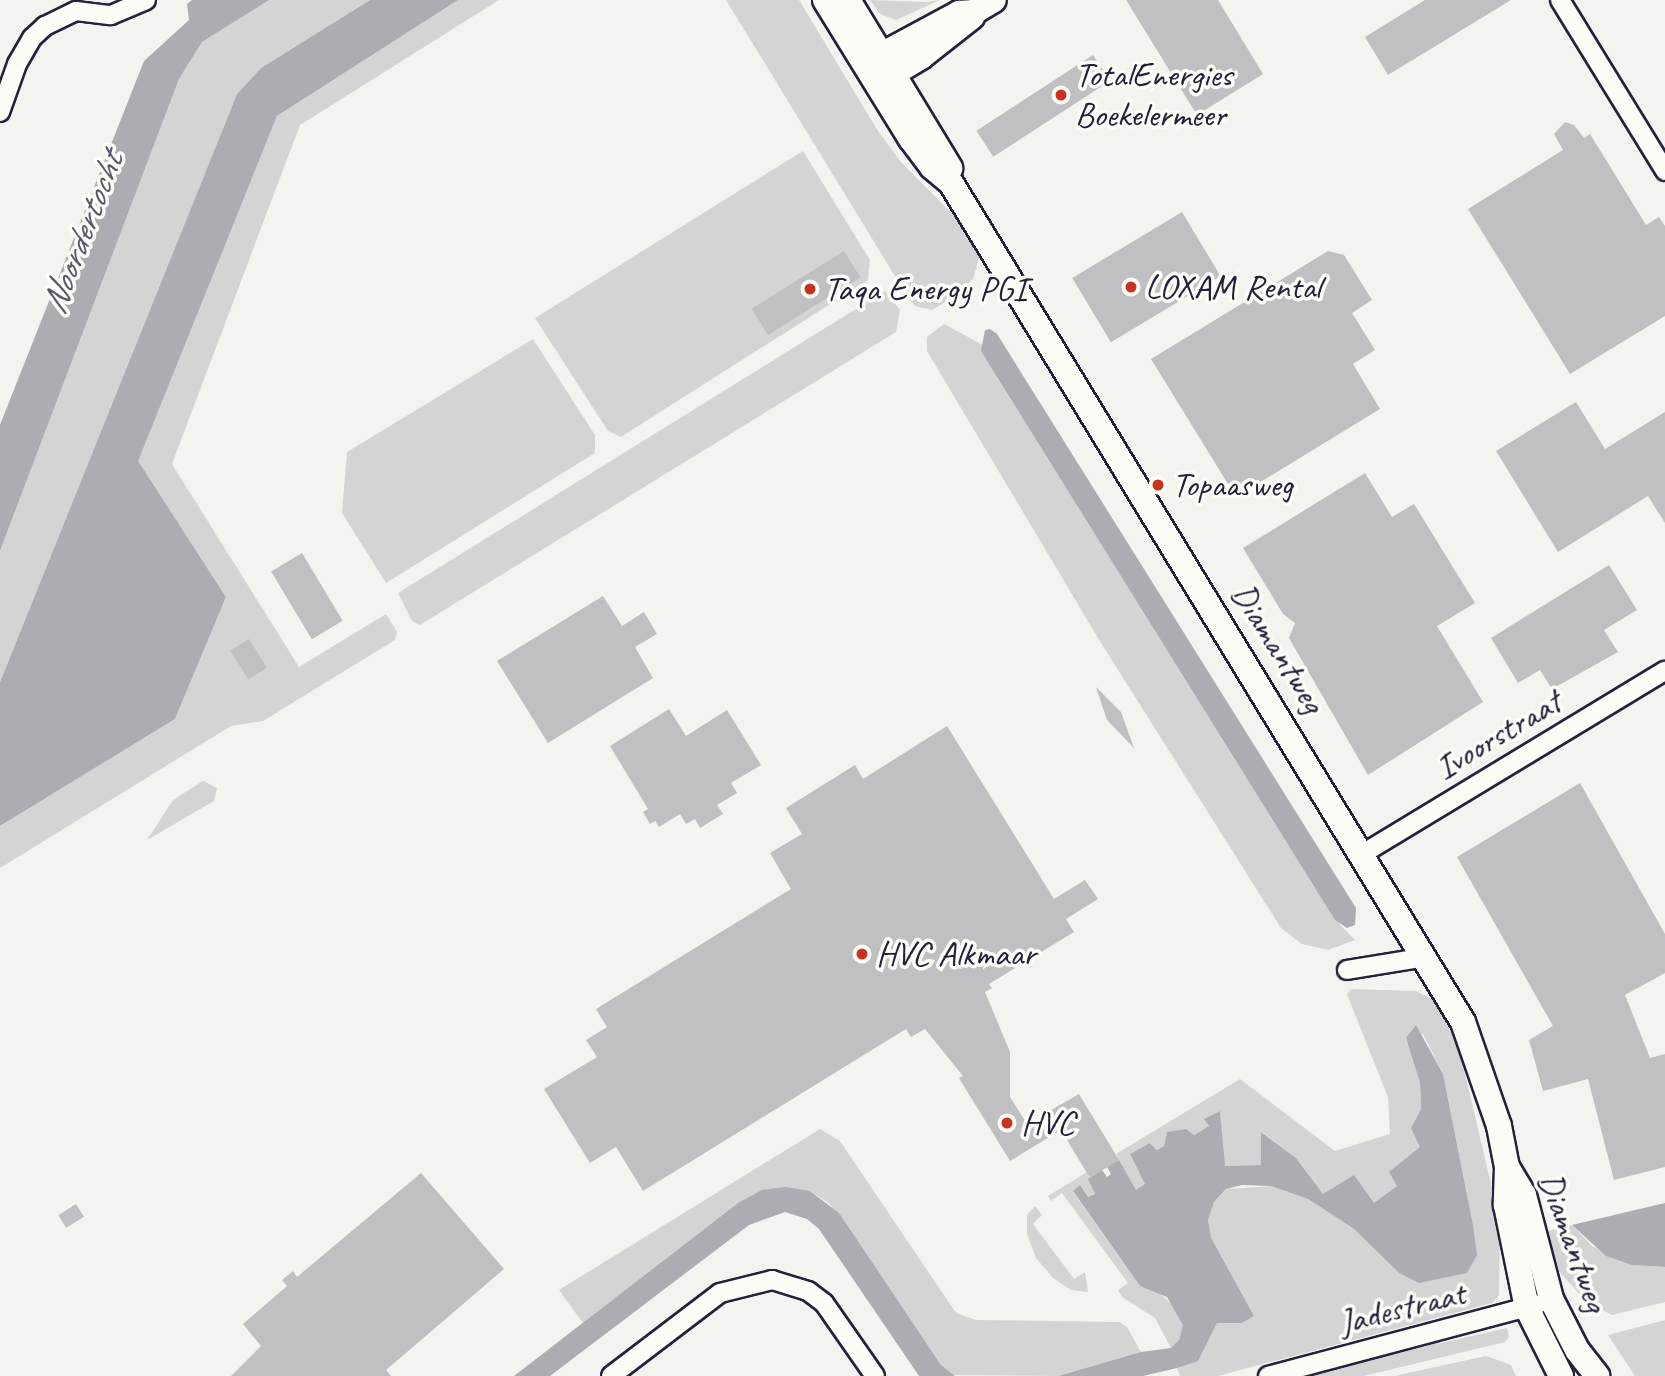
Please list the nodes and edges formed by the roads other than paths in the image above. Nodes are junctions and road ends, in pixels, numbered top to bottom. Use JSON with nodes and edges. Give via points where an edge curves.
{"nodes":[{"id":1,"x":59,"y":0,"type":"edge"},
{"id":2,"x":146,"y":0,"type":"edge"},
{"id":3,"x":825,"y":0,"type":"edge"},
{"id":4,"x":848,"y":0,"type":"edge"},
{"id":5,"x":1560,"y":0,"type":"edge"},
{"id":6,"x":984,"y":6,"type":"edge"},
{"id":7,"x":76,"y":11,"type":"junction"},
{"id":8,"x":882,"y":68,"type":"junction"},
{"id":9,"x":0,"y":111,"type":"edge"},
{"id":10,"x":1665,"y":171,"type":"edge"},
{"id":11,"x":1665,"y":671,"type":"edge"},
{"id":12,"x":1364,"y":853,"type":"junction"},
{"id":13,"x":1426,"y":957,"type":"junction"},
{"id":14,"x":1347,"y":970,"type":"dead end"},
{"id":15,"x":1507,"y":1167,"type":"junction"},
{"id":16,"x":1551,"y":1299,"type":"junction"},
{"id":17,"x":1527,"y":1308,"type":"junction"},
{"id":18,"x":611,"y":1376,"type":"edge"},
{"id":19,"x":875,"y":1376,"type":"edge"},
{"id":20,"x":1268,"y":1376,"type":"edge"},
{"id":21,"x":1561,"y":1376,"type":"edge"},
{"id":22,"x":1597,"y":1376,"type":"edge"}],
"edges":[{"from":1,"to":7,"type":"street"},
{"from":2,"to":7,"type":"street","via":[[111,15]]},
{"from":3,"to":8,"type":"street","name":"Diamantweg"},
{"from":4,"to":8,"type":"street","name":"Diamantweg"},
{"from":5,"to":10,"type":"street"},
{"from":6,"to":8,"type":"street","via":[[967,25]]},
{"from":7,"to":9,"type":"street","via":[[32,38]]},
{"from":8,"to":12,"type":"street","name":"Diamantweg","via":[[950,169],[951,183]]},
{"from":11,"to":12,"type":"street","name":"Ivoorstraat"},
{"from":12,"to":13,"type":"street","name":"Diamantweg"},
{"from":13,"to":14,"type":"street"},
{"from":13,"to":15,"type":"street","name":"Diamantweg","via":[[1463,1022],[1485,1076]]},
{"from":15,"to":16,"type":"street","name":"Diamantweg","via":[[1524,1195]]},
{"from":15,"to":17,"type":"street","name":"Diamantweg","via":[[1506,1205]]},
{"from":16,"to":17,"type":"street","name":"Jadestraat"},
{"from":16,"to":22,"type":"street","name":"Diamantweg","via":[[1577,1350]]},
{"from":17,"to":20,"type":"street","name":"Jadestraat"},
{"from":17,"to":21,"type":"street","name":"Diamantweg"},
{"from":18,"to":19,"type":"street","via":[[720,1293],[772,1280],[808,1291],[824,1303]]}]}
